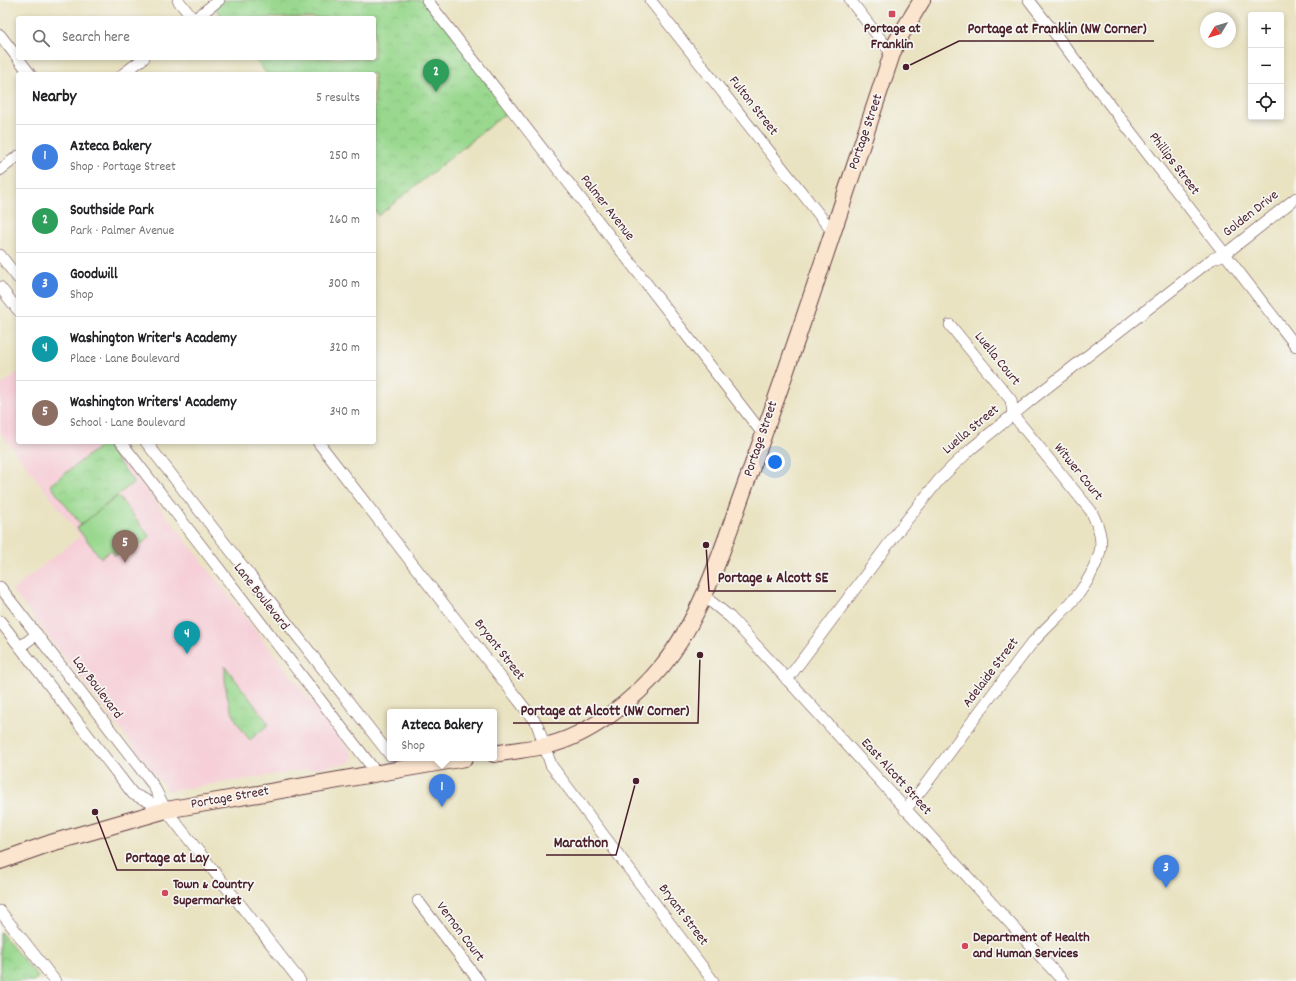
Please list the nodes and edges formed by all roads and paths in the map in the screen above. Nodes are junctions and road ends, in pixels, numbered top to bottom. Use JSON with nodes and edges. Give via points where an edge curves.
{"nodes":[{"id":1,"x":178,"y":0,"type":"edge"},
{"id":2,"x":219,"y":0,"type":"edge"},
{"id":3,"x":426,"y":0,"type":"edge"},
{"id":4,"x":650,"y":0,"type":"edge"},
{"id":5,"x":850,"y":0,"type":"edge"},
{"id":6,"x":922,"y":0,"type":"edge"},
{"id":7,"x":1029,"y":0,"type":"edge"},
{"id":8,"x":190,"y":16,"type":"edge"},
{"id":9,"x":199,"y":16,"type":"edge"},
{"id":10,"x":0,"y":36,"type":"edge"},
{"id":11,"x":892,"y":54,"type":"junction"},
{"id":12,"x":16,"y":56,"type":"edge"},
{"id":13,"x":19,"y":60,"type":"edge"},
{"id":14,"x":141,"y":60,"type":"edge"},
{"id":15,"x":28,"y":72,"type":"edge"},
{"id":16,"x":126,"y":72,"type":"edge"},
{"id":17,"x":16,"y":158,"type":"edge"},
{"id":18,"x":0,"y":170,"type":"edge"},
{"id":19,"x":1296,"y":198,"type":"edge"},
{"id":20,"x":832,"y":231,"type":"junction"},
{"id":21,"x":1225,"y":254,"type":"junction"},
{"id":22,"x":0,"y":255,"type":"edge"},
{"id":23,"x":16,"y":275,"type":"edge"},
{"id":24,"x":0,"y":287,"type":"edge"},
{"id":25,"x":16,"y":307,"type":"edge"},
{"id":26,"x":950,"y":325,"type":"dead end"},
{"id":27,"x":1296,"y":346,"type":"edge"},
{"id":28,"x":1013,"y":415,"type":"junction"},
{"id":29,"x":764,"y":434,"type":"junction"},
{"id":30,"x":123,"y":444,"type":"edge"},
{"id":31,"x":148,"y":444,"type":"edge"},
{"id":32,"x":320,"y":444,"type":"edge"},
{"id":33,"x":218,"y":535,"type":"junction"},
{"id":34,"x":203,"y":547,"type":"junction"},
{"id":35,"x":1099,"y":555,"type":"joint"},
{"id":36,"x":0,"y":587,"type":"edge"},
{"id":37,"x":704,"y":596,"type":"junction"},
{"id":38,"x":0,"y":621,"type":"edge"},
{"id":39,"x":37,"y":634,"type":"junction"},
{"id":40,"x":20,"y":647,"type":"junction"},
{"id":41,"x":787,"y":680,"type":"junction"},
{"id":42,"x":545,"y":746,"type":"junction"},
{"id":43,"x":387,"y":751,"type":"edge"},
{"id":44,"x":497,"y":754,"type":"edge"},
{"id":45,"x":424,"y":761,"type":"edge"},
{"id":46,"x":396,"y":763,"type":"edge"},
{"id":47,"x":376,"y":772,"type":"junction"},
{"id":48,"x":166,"y":810,"type":"junction"},
{"id":49,"x":905,"y":810,"type":"junction"},
{"id":50,"x":0,"y":860,"type":"edge"},
{"id":51,"x":418,"y":901,"type":"dead end"},
{"id":52,"x":0,"y":911,"type":"edge"},
{"id":53,"x":55,"y":981,"type":"edge"},
{"id":54,"x":300,"y":981,"type":"edge"},
{"id":55,"x":479,"y":981,"type":"edge"},
{"id":56,"x":713,"y":981,"type":"edge"},
{"id":57,"x":1063,"y":981,"type":"edge"}],
"edges":[{"from":1,"to":8,"type":"street"},
{"from":2,"to":9,"type":"street"},
{"from":3,"to":29,"type":"street","name":"Palmer Avenue"},
{"from":4,"to":20,"type":"street","name":"Fulton Street"},
{"from":5,"to":11,"type":"street"},
{"from":6,"to":11,"type":"main road","name":"Portage Street"},
{"from":7,"to":21,"type":"street","name":"Phillips Street"},
{"from":10,"to":12,"type":"street"},
{"from":11,"to":20,"type":"main road","name":"Portage Street"},
{"from":13,"to":15,"type":"street"},
{"from":14,"to":16,"type":"street"},
{"from":17,"to":18,"type":"street"},
{"from":19,"to":21,"type":"street","name":"Golden Drive"},
{"from":20,"to":29,"type":"main road","name":"Portage Street"},
{"from":21,"to":27,"type":"street","name":"Phillips Street"},
{"from":21,"to":28,"type":"street","name":"Luella Street","via":[[1212,259]]},
{"from":22,"to":23,"type":"street"},
{"from":24,"to":25,"type":"street"},
{"from":26,"to":28,"type":"street","name":"Luella Court","via":[[1011,400]]},
{"from":28,"to":35,"type":"street","name":"Witwer Court","via":[[1091,511],[1099,527],[1102,541]]},
{"from":28,"to":41,"type":"street","name":"Luella Street","via":[[938,480]]},
{"from":29,"to":37,"type":"main road","name":"Portage Street"},
{"from":30,"to":34,"type":"street","name":"Lane Boulevard"},
{"from":31,"to":33,"type":"street","name":"Lane Boulevard"},
{"from":32,"to":42,"type":"street","name":"Bryant Street","via":[[537,724]]},
{"from":33,"to":34,"type":"street"},
{"from":33,"to":43,"type":"street","name":"Lane Boulevard"},
{"from":34,"to":47,"type":"street","name":"Lane Boulevard"},
{"from":35,"to":49,"type":"street","name":"Adelaide Street","via":[[1078,596],[1033,643]]},
{"from":36,"to":39,"type":"street","name":"Lay Boulevard"},
{"from":37,"to":41,"type":"street","name":"East Alcott Street","via":[[730,617]]},
{"from":37,"to":42,"type":"main road","name":"Portage Street","via":[[688,628],[664,664],[628,701],[582,731]]},
{"from":38,"to":40,"type":"street","name":"Lay Boulevard"},
{"from":39,"to":40,"type":"street"},
{"from":39,"to":48,"type":"street","name":"Lay Boulevard","via":[[152,785]]},
{"from":40,"to":48,"type":"street","name":"Lay Boulevard","via":[[133,794]]},
{"from":41,"to":49,"type":"street","name":"East Alcott Street"},
{"from":42,"to":44,"type":"main road","name":"Portage Street"},
{"from":42,"to":56,"type":"street","name":"Bryant Street","via":[[551,766]]},
{"from":45,"to":46,"type":"main road","name":"Portage Street"},
{"from":46,"to":47,"type":"main road","name":"Portage Street"},
{"from":47,"to":48,"type":"main road","name":"Portage Street"},
{"from":48,"to":50,"type":"main road","name":"Portage Street"},
{"from":48,"to":54,"type":"street","name":"Lay Boulevard"},
{"from":49,"to":57,"type":"street","name":"East Alcott Street"},
{"from":51,"to":55,"type":"street","name":"Vernon Court"},
{"from":52,"to":53,"type":"street"}]}
